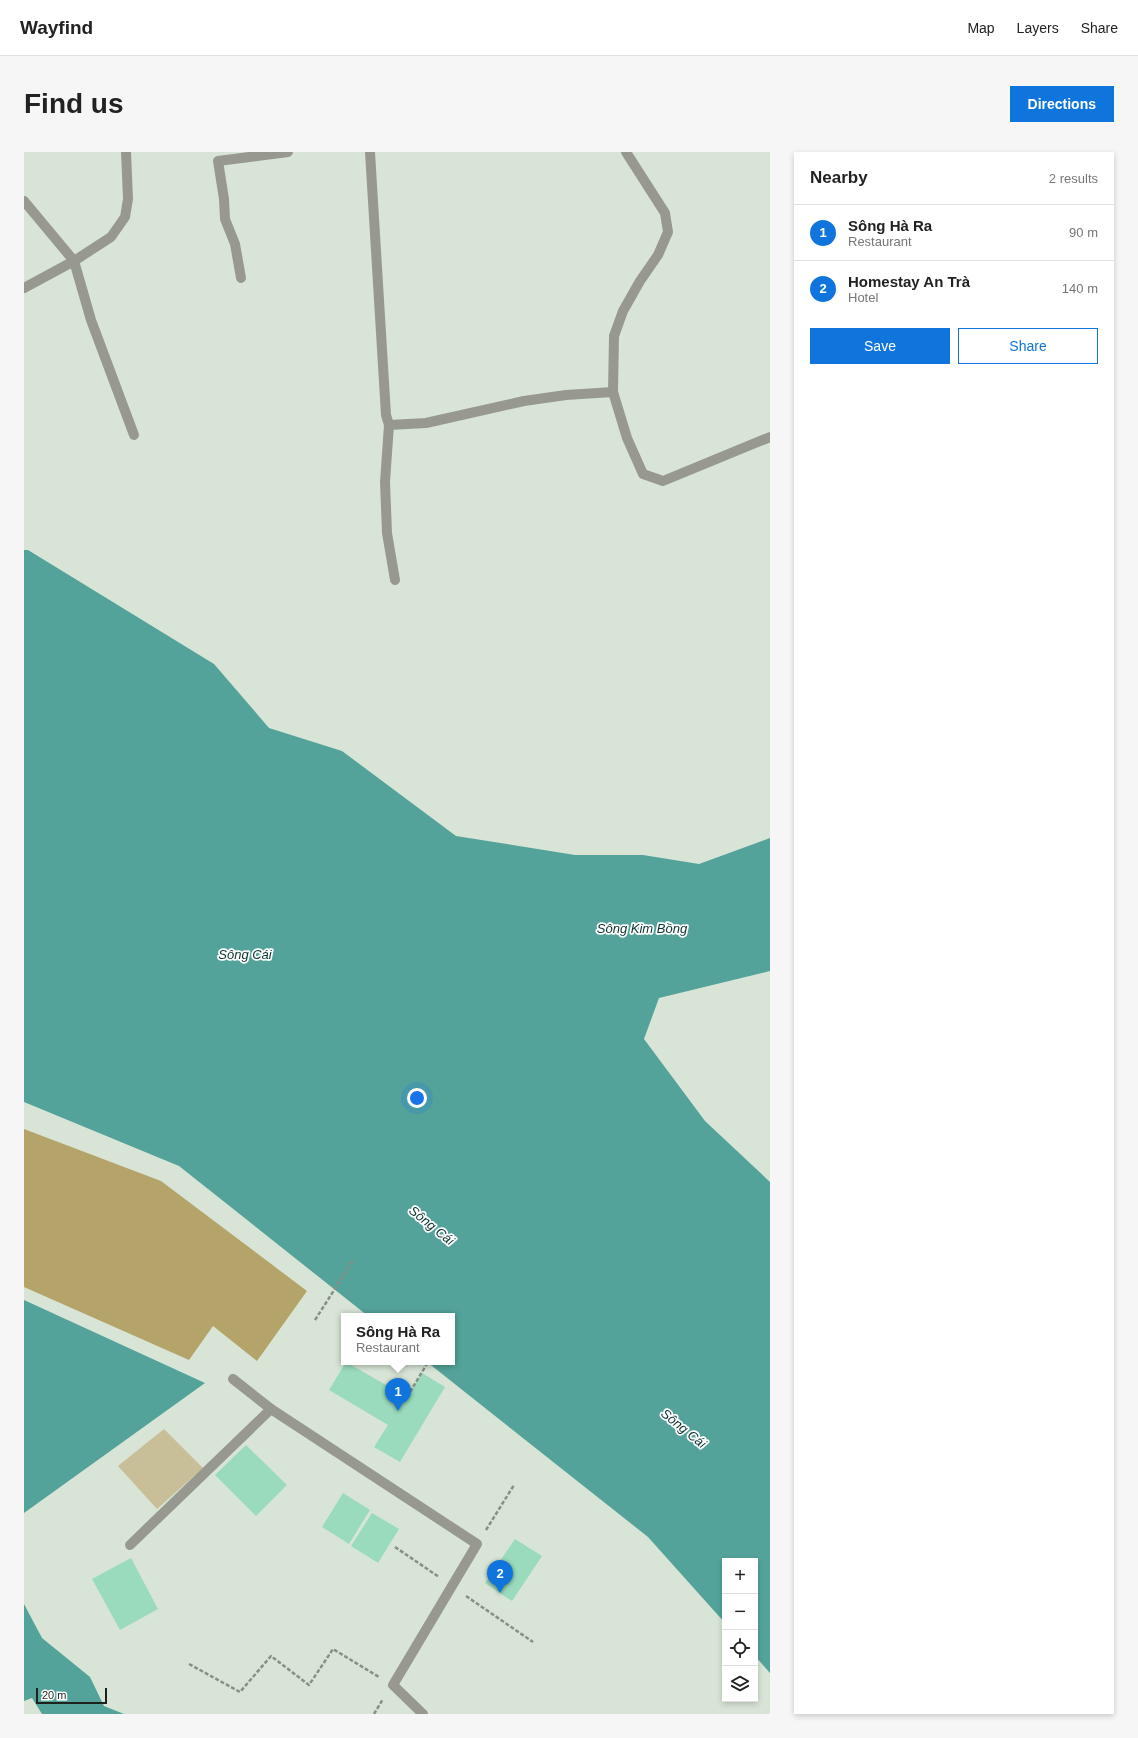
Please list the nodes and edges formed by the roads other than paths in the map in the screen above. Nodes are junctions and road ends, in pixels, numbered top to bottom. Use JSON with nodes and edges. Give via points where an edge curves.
{"nodes":[{"id":1,"x":126,"y":152,"type":"edge"},
{"id":2,"x":288,"y":152,"type":"edge"},
{"id":3,"x":370,"y":152,"type":"edge"},
{"id":4,"x":626,"y":152,"type":"edge"},
{"id":5,"x":24,"y":201,"type":"edge"},
{"id":6,"x":74,"y":261,"type":"junction"},
{"id":7,"x":241,"y":278,"type":"dead end"},
{"id":8,"x":24,"y":288,"type":"edge"},
{"id":9,"x":613,"y":392,"type":"junction"},
{"id":10,"x":389,"y":425,"type":"junction"},
{"id":11,"x":134,"y":435,"type":"dead end"},
{"id":12,"x":770,"y":437,"type":"edge"},
{"id":13,"x":395,"y":580,"type":"dead end"},
{"id":14,"x":233,"y":1379,"type":"dead end"},
{"id":15,"x":271,"y":1409,"type":"junction"},
{"id":16,"x":130,"y":1545,"type":"dead end"},
{"id":17,"x":423,"y":1714,"type":"edge"}],
"edges":[{"from":1,"to":6,"type":"street","via":[[128,200],[125,217],[111,237]]},
{"from":2,"to":7,"type":"street","via":[[218,161],[225,219],[235,244]]},
{"from":3,"to":10,"type":"street","via":[[386,415]]},
{"from":4,"to":9,"type":"street","via":[[665,213],[668,232],[658,255],[640,280],[623,311],[616,330]]},
{"from":5,"to":6,"type":"street"},
{"from":6,"to":8,"type":"street"},
{"from":6,"to":11,"type":"street","via":[[91,320]]},
{"from":9,"to":10,"type":"street","via":[[538,399],[426,423]]},
{"from":9,"to":12,"type":"street","via":[[627,438],[643,474],[662,482]]},
{"from":10,"to":13,"type":"street","via":[[385,482],[387,533]]},
{"from":14,"to":15,"type":"street"},
{"from":15,"to":16,"type":"street"},
{"from":15,"to":17,"type":"street","via":[[477,1544],[392,1685]]}]}
